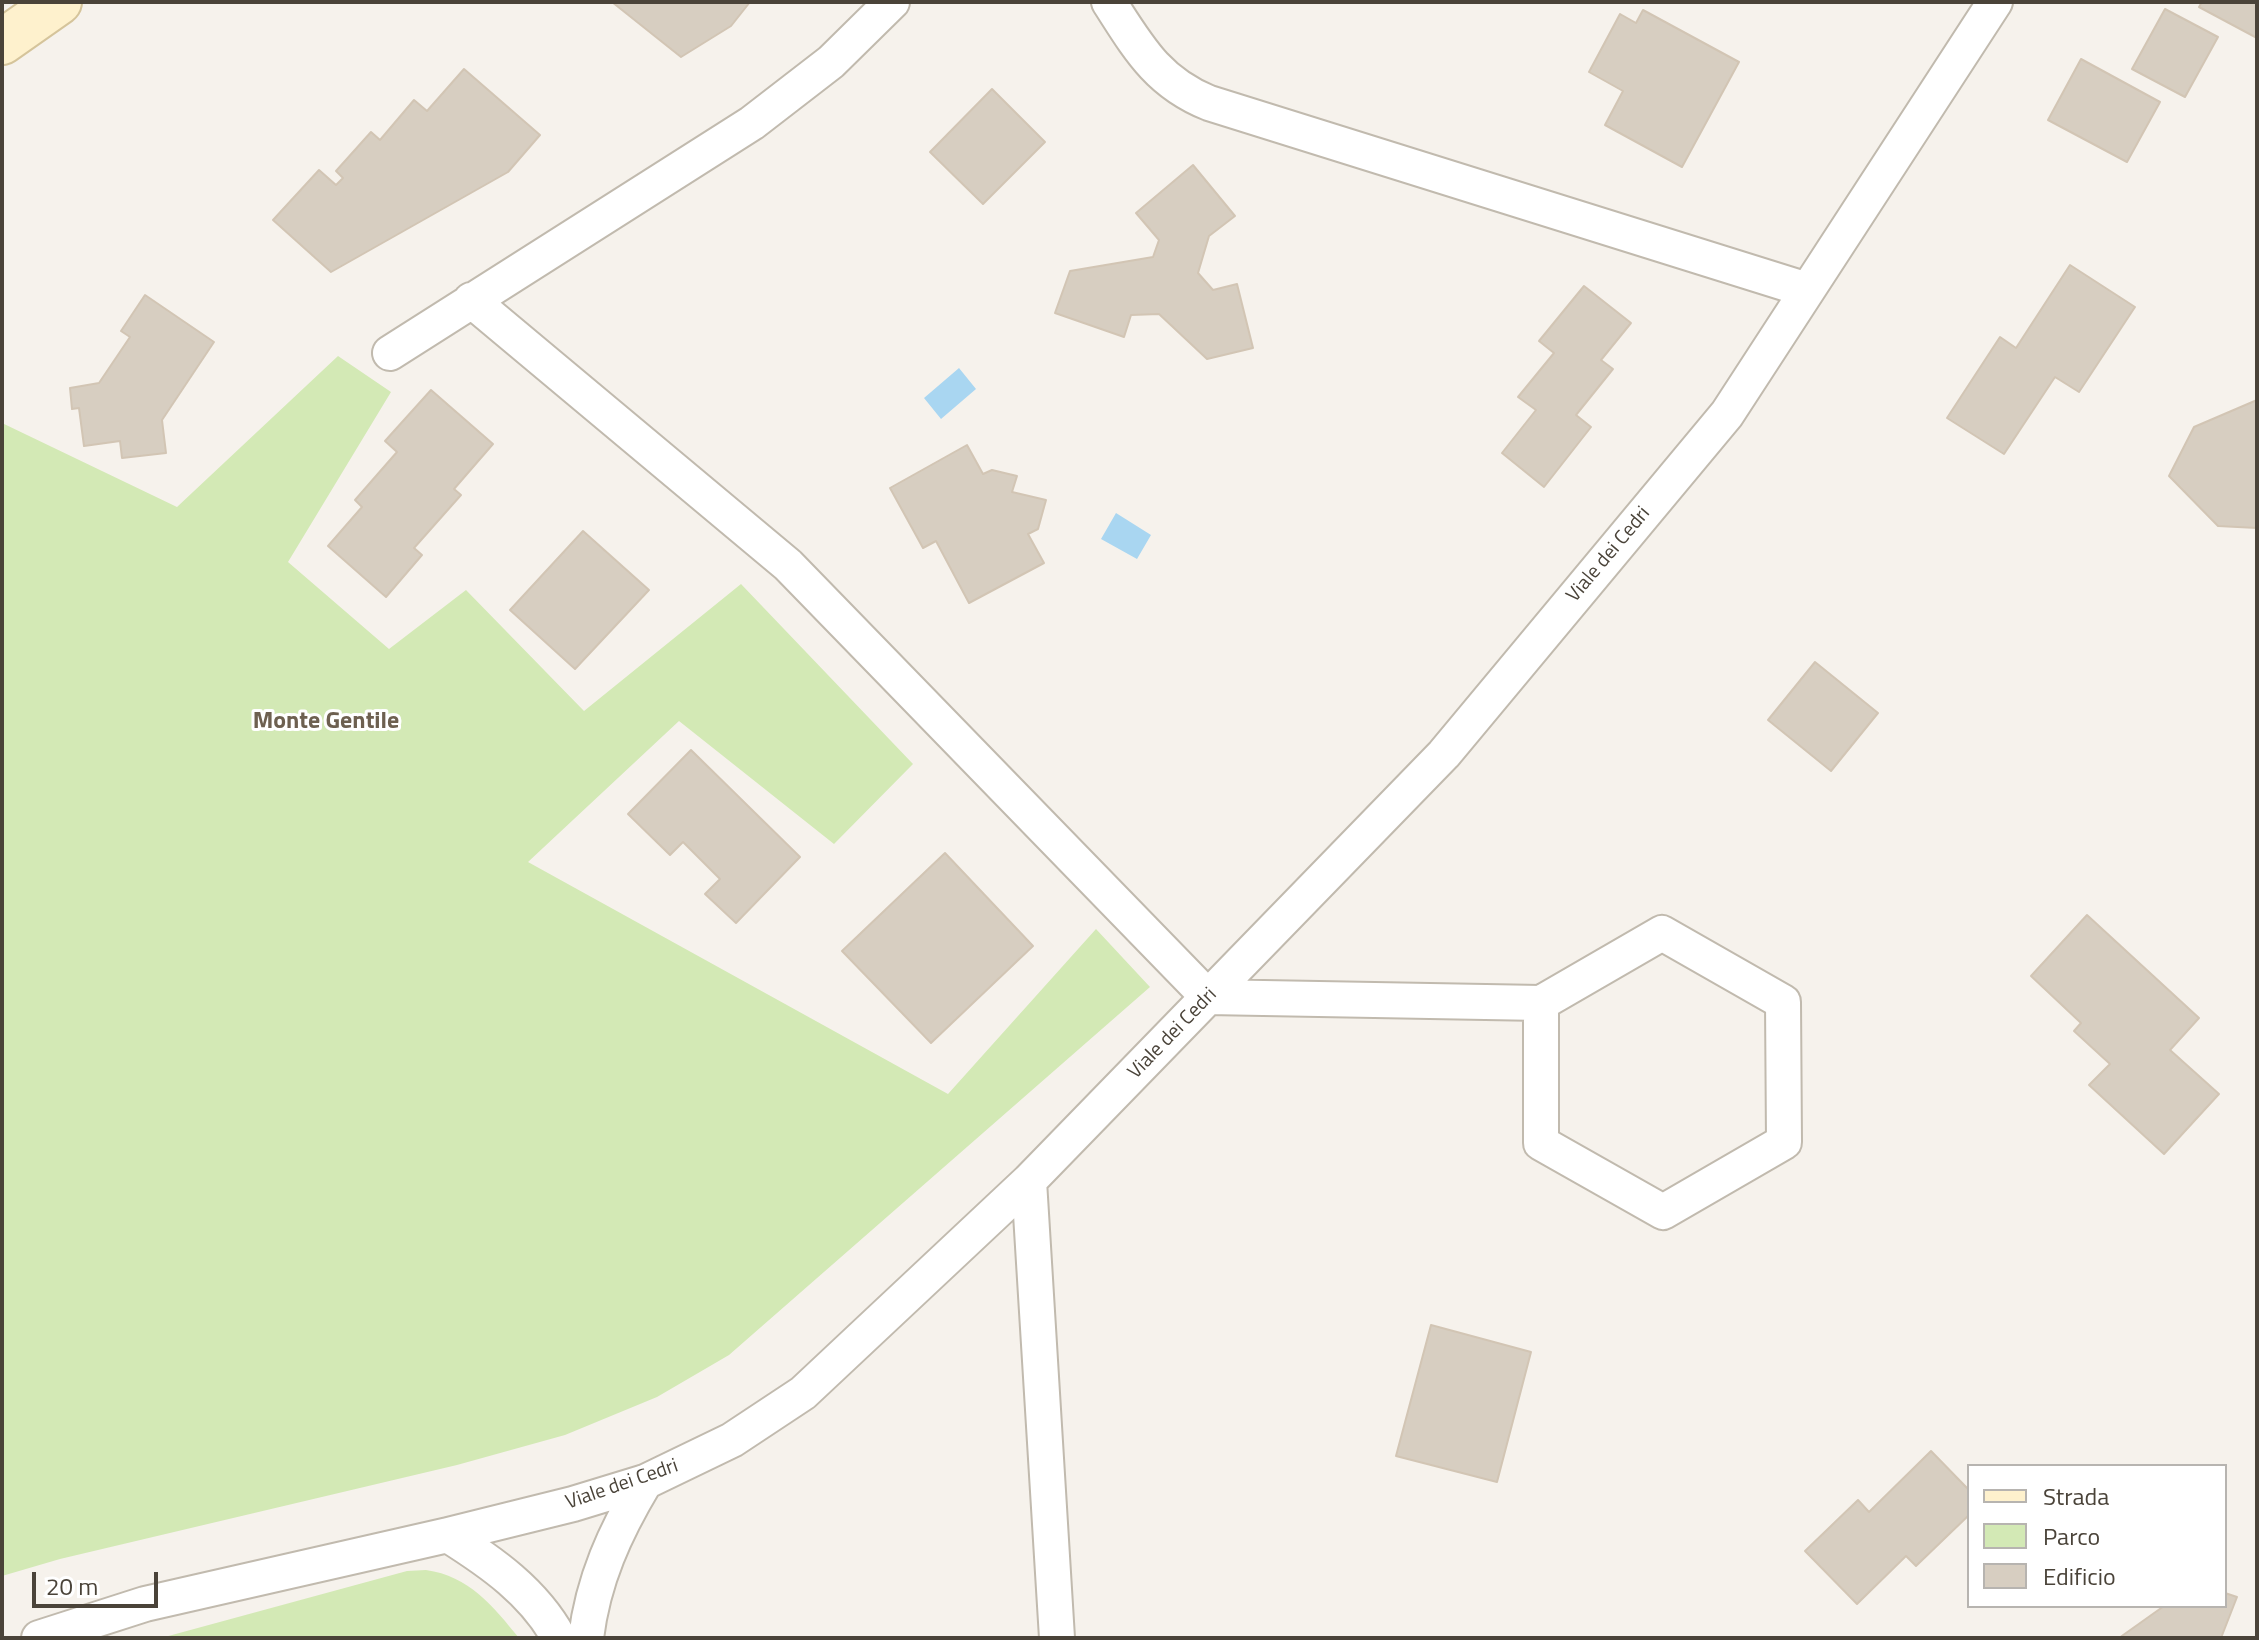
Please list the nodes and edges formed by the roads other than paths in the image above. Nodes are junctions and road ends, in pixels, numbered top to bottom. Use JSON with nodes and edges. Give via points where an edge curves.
{"nodes":[{"id":1,"x":59,"y":2,"type":"edge"},
{"id":2,"x":892,"y":2,"type":"edge"},
{"id":3,"x":1109,"y":2,"type":"edge"},
{"id":4,"x":1995,"y":2,"type":"edge"},
{"id":5,"x":2,"y":42,"type":"edge"},
{"id":6,"x":1807,"y":290,"type":"junction"},
{"id":7,"x":471,"y":300,"type":"junction"},
{"id":8,"x":390,"y":353,"type":"dead end"},
{"id":9,"x":1208,"y":997,"type":"junction"},
{"id":10,"x":1541,"y":1003,"type":"junction"},
{"id":11,"x":1029,"y":1181,"type":"junction"},
{"id":12,"x":645,"y":1482,"type":"junction"},
{"id":13,"x":448,"y":1535,"type":"junction"},
{"id":14,"x":39,"y":1638,"type":"edge"},
{"id":15,"x":559,"y":1638,"type":"edge"},
{"id":16,"x":586,"y":1638,"type":"edge"},
{"id":17,"x":1057,"y":1638,"type":"edge"}],
"edges":[{"from":1,"to":5,"type":"street"},
{"from":2,"to":7,"type":"street","via":[[831,62],[773,108]]},
{"from":3,"to":6,"type":"street","via":[[1163,77],[1209,103]]},
{"from":4,"to":6,"type":"street","name":"Viale dei Cedri"},
{"from":6,"to":9,"type":"street","name":"Viale dei Cedri","via":[[1727,414],[1444,754]]},
{"from":7,"to":8,"type":"street"},
{"from":7,"to":9,"type":"street","via":[[788,565]]},
{"from":9,"to":10,"type":"street"},
{"from":9,"to":11,"type":"street","name":"Viale dei Cedri"},
{"from":10,"to":10,"type":"street","via":[[1541,1143],[1663,1212],[1784,1142],[1783,1002],[1662,933]]},
{"from":11,"to":12,"type":"street","name":"Viale dei Cedri","via":[[803,1393],[732,1440]]},
{"from":11,"to":17,"type":"street"},
{"from":12,"to":13,"type":"street","name":"Viale dei Cedri"},
{"from":12,"to":16,"type":"street","via":[[595,1585]]},
{"from":13,"to":14,"type":"street","name":"Viale dei Cedri","via":[[145,1604]]},
{"from":13,"to":15,"type":"street","via":[[521,1588]]}]}
